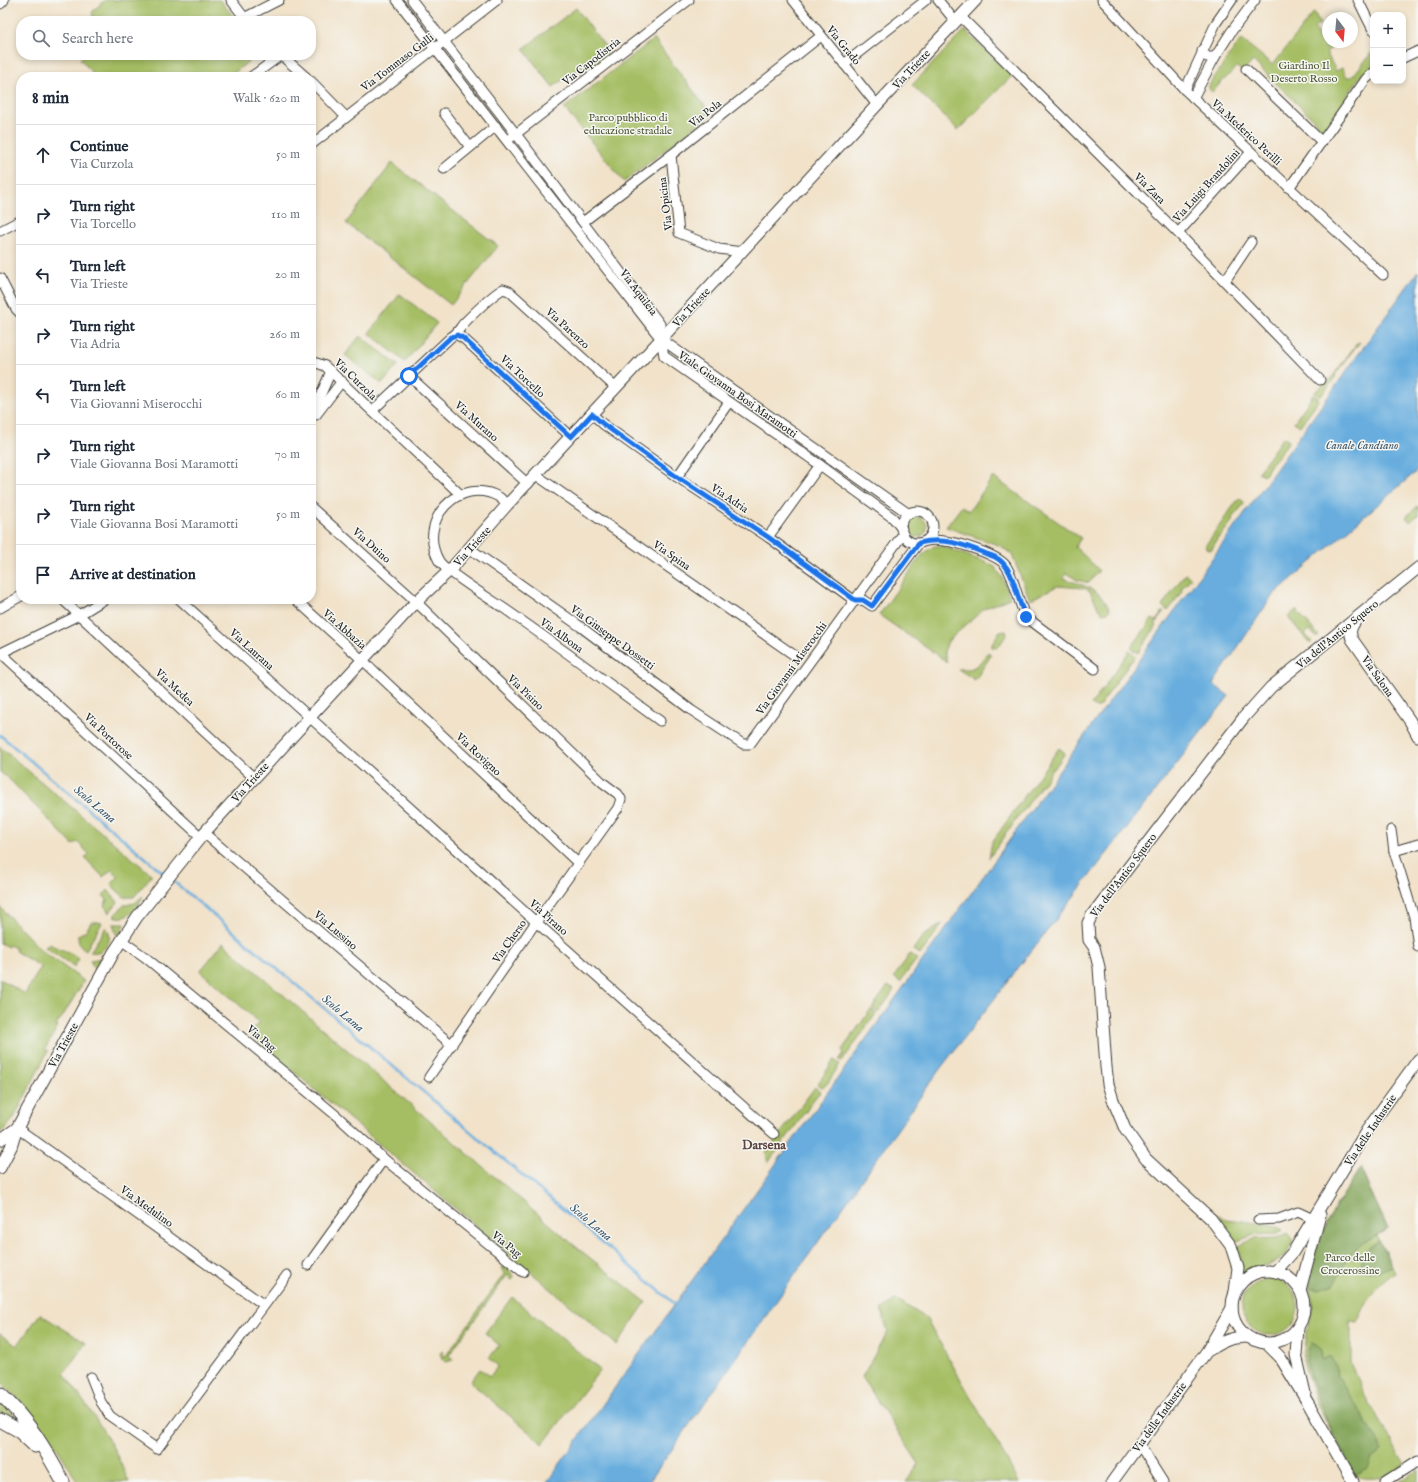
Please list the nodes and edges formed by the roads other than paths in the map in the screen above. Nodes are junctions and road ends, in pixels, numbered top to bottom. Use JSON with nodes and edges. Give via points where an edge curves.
{"nodes":[{"id":1,"x":3,"y":0,"type":"edge"},
{"id":2,"x":231,"y":0,"type":"edge"},
{"id":3,"x":279,"y":0,"type":"edge"},
{"id":4,"x":397,"y":0,"type":"edge"},
{"id":5,"x":412,"y":0,"type":"edge"},
{"id":6,"x":497,"y":0,"type":"edge"},
{"id":7,"x":688,"y":0,"type":"edge"},
{"id":8,"x":793,"y":0,"type":"edge"},
{"id":9,"x":926,"y":0,"type":"edge"},
{"id":10,"x":938,"y":0,"type":"edge"},
{"id":11,"x":976,"y":0,"type":"edge"},
{"id":12,"x":1102,"y":0,"type":"edge"},
{"id":13,"x":1232,"y":0,"type":"edge"},
{"id":14,"x":1256,"y":0,"type":"edge"},
{"id":15,"x":1358,"y":0,"type":"edge"},
{"id":16,"x":0,"y":3,"type":"edge"},
{"id":17,"x":244,"y":16,"type":"edge"},
{"id":18,"x":251,"y":16,"type":"edge"},
{"id":19,"x":958,"y":19,"type":"junction"},
{"id":20,"x":1370,"y":24,"type":"edge"},
{"id":21,"x":821,"y":36,"type":"junction"},
{"id":22,"x":443,"y":42,"type":"junction"},
{"id":23,"x":434,"y":49,"type":"junction"},
{"id":24,"x":1202,"y":51,"type":"junction"},
{"id":25,"x":1418,"y":51,"type":"edge"},
{"id":26,"x":1215,"y":57,"type":"junction"},
{"id":27,"x":1406,"y":57,"type":"edge"},
{"id":28,"x":274,"y":60,"type":"edge"},
{"id":29,"x":287,"y":60,"type":"edge"},
{"id":30,"x":844,"y":64,"type":"junction"},
{"id":31,"x":1246,"y":69,"type":"dead end"},
{"id":32,"x":258,"y":72,"type":"edge"},
{"id":33,"x":300,"y":72,"type":"edge"},
{"id":34,"x":1370,"y":76,"type":"edge"},
{"id":35,"x":316,"y":86,"type":"edge"},
{"id":36,"x":1185,"y":90,"type":"junction"},
{"id":37,"x":1193,"y":98,"type":"junction"},
{"id":38,"x":877,"y":105,"type":"junction"},
{"id":39,"x":444,"y":113,"type":"dead end"},
{"id":40,"x":346,"y":117,"type":"junction"},
{"id":41,"x":496,"y":126,"type":"junction"},
{"id":42,"x":516,"y":134,"type":"junction"},
{"id":43,"x":316,"y":140,"type":"edge"},
{"id":44,"x":507,"y":140,"type":"junction"},
{"id":45,"x":1322,"y":142,"type":"junction"},
{"id":46,"x":470,"y":147,"type":"junction"},
{"id":47,"x":1251,"y":152,"type":"junction"},
{"id":48,"x":672,"y":155,"type":"junction"},
{"id":49,"x":444,"y":169,"type":"dead end"},
{"id":50,"x":1289,"y":188,"type":"junction"},
{"id":51,"x":583,"y":222,"type":"junction"},
{"id":52,"x":16,"y":223,"type":"edge"},
{"id":53,"x":0,"y":231,"type":"edge"},
{"id":54,"x":1178,"y":233,"type":"junction"},
{"id":55,"x":1251,"y":242,"type":"dead end"},
{"id":56,"x":742,"y":252,"type":"junction"},
{"id":57,"x":1383,"y":275,"type":"dead end"},
{"id":58,"x":0,"y":278,"type":"edge"},
{"id":59,"x":1225,"y":281,"type":"junction"},
{"id":60,"x":503,"y":289,"type":"joint"},
{"id":61,"x":16,"y":309,"type":"edge"},
{"id":62,"x":457,"y":335,"type":"junction"},
{"id":63,"x":661,"y":339,"type":"junction"},
{"id":64,"x":316,"y":363,"type":"edge"},
{"id":65,"x":331,"y":371,"type":"junction"},
{"id":66,"x":409,"y":376,"type":"junction"},
{"id":67,"x":1320,"y":380,"type":"dead end"},
{"id":68,"x":342,"y":381,"type":"junction"},
{"id":69,"x":616,"y":388,"type":"junction"},
{"id":70,"x":729,"y":402,"type":"junction"},
{"id":71,"x":316,"y":406,"type":"edge"},
{"id":72,"x":316,"y":414,"type":"edge"},
{"id":73,"x":374,"y":414,"type":"junction"},
{"id":74,"x":592,"y":414,"type":"junction"},
{"id":75,"x":571,"y":437,"type":"junction"},
{"id":76,"x":820,"y":465,"type":"junction"},
{"id":77,"x":536,"y":475,"type":"junction"},
{"id":78,"x":677,"y":477,"type":"junction"},
{"id":79,"x":528,"y":484,"type":"junction"},
{"id":80,"x":461,"y":495,"type":"junction"},
{"id":81,"x":508,"y":505,"type":"junction"},
{"id":82,"x":316,"y":511,"type":"edge"},
{"id":83,"x":909,"y":514,"type":"junction"},
{"id":84,"x":933,"y":526,"type":"junction"},
{"id":85,"x":902,"y":531,"type":"junction"},
{"id":86,"x":768,"y":537,"type":"junction"},
{"id":87,"x":921,"y":542,"type":"junction"},
{"id":88,"x":954,"y":542,"type":"junction"},
{"id":89,"x":470,"y":548,"type":"junction"},
{"id":90,"x":1418,"y":568,"type":"edge"},
{"id":91,"x":450,"y":570,"type":"junction"},
{"id":92,"x":16,"y":599,"type":"edge"},
{"id":93,"x":855,"y":600,"type":"junction"},
{"id":94,"x":416,"y":602,"type":"junction"},
{"id":95,"x":68,"y":604,"type":"edge"},
{"id":96,"x":70,"y":604,"type":"edge"},
{"id":97,"x":94,"y":604,"type":"edge"},
{"id":98,"x":185,"y":604,"type":"edge"},
{"id":99,"x":300,"y":604,"type":"edge"},
{"id":100,"x":0,"y":608,"type":"edge"},
{"id":101,"x":77,"y":612,"type":"junction"},
{"id":102,"x":1361,"y":615,"type":"junction"},
{"id":103,"x":1,"y":653,"type":"edge"},
{"id":104,"x":794,"y":655,"type":"dead end"},
{"id":105,"x":362,"y":660,"type":"junction"},
{"id":106,"x":1095,"y":669,"type":"dead end"},
{"id":107,"x":310,"y":717,"type":"junction"},
{"id":108,"x":660,"y":721,"type":"dead end"},
{"id":109,"x":1418,"y":736,"type":"edge"},
{"id":110,"x":743,"y":744,"type":"joint"},
{"id":111,"x":253,"y":778,"type":"junction"},
{"id":112,"x":621,"y":799,"type":"joint"},
{"id":113,"x":1391,"y":830,"type":"dead end"},
{"id":114,"x":203,"y":835,"type":"junction"},
{"id":115,"x":1418,"y":844,"type":"edge"},
{"id":116,"x":1394,"y":851,"type":"junction"},
{"id":117,"x":579,"y":864,"type":"junction"},
{"id":118,"x":1416,"y":916,"type":"edge"},
{"id":119,"x":536,"y":922,"type":"junction"},
{"id":120,"x":121,"y":940,"type":"junction"},
{"id":121,"x":1418,"y":947,"type":"edge"},
{"id":122,"x":452,"y":1045,"type":"junction"},
{"id":123,"x":1418,"y":1060,"type":"edge"},
{"id":124,"x":429,"y":1077,"type":"dead end"},
{"id":125,"x":17,"y":1128,"type":"junction"},
{"id":126,"x":774,"y":1134,"type":"dead end"},
{"id":127,"x":0,"y":1140,"type":"edge"},
{"id":128,"x":384,"y":1158,"type":"junction"},
{"id":129,"x":0,"y":1168,"type":"edge"},
{"id":130,"x":1191,"y":1201,"type":"junction"},
{"id":131,"x":1208,"y":1208,"type":"dead end"},
{"id":132,"x":1258,"y":1220,"type":"dead end"},
{"id":133,"x":1315,"y":1224,"type":"junction"},
{"id":134,"x":308,"y":1265,"type":"dead end"},
{"id":135,"x":523,"y":1272,"type":"dead end"},
{"id":136,"x":1275,"y":1272,"type":"junction"},
{"id":137,"x":287,"y":1275,"type":"dead end"},
{"id":138,"x":1300,"y":1290,"type":"junction"},
{"id":139,"x":1235,"y":1292,"type":"junction"},
{"id":140,"x":264,"y":1305,"type":"junction"},
{"id":141,"x":1232,"y":1308,"type":"junction"},
{"id":142,"x":1298,"y":1327,"type":"junction"},
{"id":143,"x":1248,"y":1337,"type":"junction"},
{"id":144,"x":1266,"y":1343,"type":"junction"},
{"id":145,"x":1207,"y":1352,"type":"junction"},
{"id":146,"x":91,"y":1377,"type":"dead end"},
{"id":147,"x":0,"y":1394,"type":"edge"},
{"id":148,"x":1308,"y":1403,"type":"junction"},
{"id":149,"x":0,"y":1420,"type":"edge"},
{"id":150,"x":1139,"y":1444,"type":"junction"},
{"id":151,"x":1418,"y":1461,"type":"edge"},
{"id":152,"x":55,"y":1466,"type":"junction"},
{"id":153,"x":63,"y":1482,"type":"edge"},
{"id":154,"x":1112,"y":1482,"type":"edge"},
{"id":155,"x":1164,"y":1482,"type":"edge"},
{"id":156,"x":1353,"y":1482,"type":"edge"},
{"id":157,"x":1385,"y":1482,"type":"edge"}],
"edges":[{"from":1,"to":16,"type":"street"},
{"from":2,"to":17,"type":"street"},
{"from":3,"to":18,"type":"street"},
{"from":4,"to":23,"type":"street","name":"Via Aquileia"},
{"from":5,"to":22,"type":"street","name":"Via Aquileia"},
{"from":6,"to":22,"type":"street","name":"Via Tommaso Gulli"},
{"from":7,"to":42,"type":"street","name":"Via Capodistria"},
{"from":8,"to":21,"type":"street","name":"Via Grado"},
{"from":9,"to":30,"type":"street"},
{"from":10,"to":19,"type":"street","name":"Via Zara"},
{"from":11,"to":19,"type":"street","name":"Via Trieste"},
{"from":12,"to":36,"type":"street","name":"Via Mederico Perilli"},
{"from":13,"to":24,"type":"street"},
{"from":14,"to":26,"type":"street"},
{"from":15,"to":20,"type":"street"},
{"from":19,"to":38,"type":"street","name":"Via Trieste"},
{"from":19,"to":54,"type":"street","name":"Via Zara"},
{"from":21,"to":30,"type":"street","name":"Via Grado"},
{"from":21,"to":48,"type":"street","name":"Via Pola"},
{"from":22,"to":23,"type":"street","name":"Via Tommaso Gulli"},
{"from":22,"to":42,"type":"street","name":"Via Aquileia"},
{"from":23,"to":40,"type":"street","name":"Via Tommaso Gulli"},
{"from":23,"to":41,"type":"street","name":"Via Aquileia"},
{"from":24,"to":26,"type":"street","via":[[1207,57]]},
{"from":24,"to":36,"type":"street"},
{"from":25,"to":27,"type":"street"},
{"from":26,"to":37,"type":"street"},
{"from":28,"to":32,"type":"street"},
{"from":29,"to":33,"type":"street"},
{"from":30,"to":38,"type":"street","name":"Via Grado"},
{"from":31,"to":45,"type":"street"},
{"from":34,"to":45,"type":"street"},
{"from":35,"to":40,"type":"street"},
{"from":36,"to":37,"type":"street","name":"Via Mederico Perilli"},
{"from":37,"to":47,"type":"street","name":"Via Mederico Perilli"},
{"from":38,"to":56,"type":"street","name":"Via Trieste"},
{"from":39,"to":46,"type":"street"},
{"from":40,"to":43,"type":"street","name":"Via Tommaso Gulli"},
{"from":41,"to":44,"type":"street","name":"Via Aquileia"},
{"from":41,"to":46,"type":"street"},
{"from":42,"to":44,"type":"street","name":"Via Capodistria"},
{"from":42,"to":51,"type":"street","name":"Via Aquileia"},
{"from":44,"to":63,"type":"street","name":"Via Aquileia"},
{"from":45,"to":50,"type":"street"},
{"from":46,"to":49,"type":"street"},
{"from":47,"to":50,"type":"street","name":"Via Mederico Perilli"},
{"from":47,"to":54,"type":"street","name":"Via Luigi Brandolini"},
{"from":48,"to":51,"type":"street","name":"Via Pola"},
{"from":48,"to":56,"type":"street","name":"Via Opicina","via":[[679,234],[718,249]]},
{"from":50,"to":57,"type":"street","name":"Via Mederico Perilli"},
{"from":51,"to":63,"type":"street","name":"Via Aquileia","via":[[660,324]]},
{"from":52,"to":53,"type":"street"},
{"from":54,"to":59,"type":"street","name":"Via Zara"},
{"from":55,"to":59,"type":"street"},
{"from":56,"to":63,"type":"street","name":"Via Trieste"},
{"from":58,"to":61,"type":"street"},
{"from":59,"to":67,"type":"street","name":"Via Zara"},
{"from":60,"to":62,"type":"street","name":"Via Curzola","via":[[465,322]]},
{"from":60,"to":69,"type":"street","name":"Via Parenzo"},
{"from":62,"to":66,"type":"street","name":"Via Curzola","via":[[451,337]]},
{"from":62,"to":75,"type":"street","name":"Via Torcello"},
{"from":63,"to":69,"type":"street","name":"Via Trieste"},
{"from":63,"to":70,"type":"street","name":"Viale Giovanna Bosi Maramotti","via":[[664,356]]},
{"from":63,"to":83,"type":"street","name":"Viale Giovanna Bosi Maramotti"},
{"from":64,"to":65,"type":"street","name":"Via Curzola"},
{"from":65,"to":68,"type":"street","name":"Via Curzola"},
{"from":65,"to":71,"type":"street"},
{"from":66,"to":73,"type":"street","name":"Via Curzola"},
{"from":66,"to":79,"type":"street","name":"Via Murano"},
{"from":68,"to":72,"type":"street"},
{"from":68,"to":73,"type":"street","name":"Via Curzola"},
{"from":69,"to":74,"type":"street","name":"Via Trieste"},
{"from":70,"to":76,"type":"street","name":"Viale Giovanna Bosi Maramotti"},
{"from":70,"to":78,"type":"street"},
{"from":73,"to":80,"type":"street"},
{"from":74,"to":75,"type":"street","name":"Via Trieste"},
{"from":74,"to":78,"type":"street","name":"Via Adria"},
{"from":75,"to":77,"type":"street","name":"Via Trieste"},
{"from":76,"to":85,"type":"street","name":"Viale Giovanna Bosi Maramotti","via":[[893,518]]},
{"from":76,"to":86,"type":"street"},
{"from":77,"to":79,"type":"street","name":"Via Trieste"},
{"from":77,"to":104,"type":"street","name":"Via Spina"},
{"from":78,"to":86,"type":"street","name":"Via Adria"},
{"from":79,"to":81,"type":"street","name":"Via Trieste"},
{"from":80,"to":81,"type":"street","via":[[480,491],[499,497]]},
{"from":80,"to":91,"type":"street","name":"Via Albona","via":[[451,500],[440,512],[432,528],[439,562]]},
{"from":81,"to":89,"type":"street","name":"Via Trieste"},
{"from":82,"to":94,"type":"street","name":"Via Duino"},
{"from":83,"to":84,"type":"street","via":[[924,513],[932,520]]},
{"from":83,"to":85,"type":"street","via":[[903,520]]},
{"from":84,"to":87,"type":"street","via":[[931,535]]},
{"from":84,"to":88,"type":"street"},
{"from":85,"to":87,"type":"street","via":[[910,541]]},
{"from":85,"to":93,"type":"street","name":"Via Giovanni Miserocchi"},
{"from":86,"to":93,"type":"street","name":"Via Adria"},
{"from":87,"to":88,"type":"street"},
{"from":87,"to":93,"type":"street","via":[[872,606],[863,600]]},
{"from":88,"to":106,"type":"street","via":[[1002,561],[1009,571],[1026,617]]},
{"from":89,"to":91,"type":"street","name":"Via Trieste"},
{"from":89,"to":110,"type":"street","name":"Via Giuseppe Dossetti","via":[[691,710]]},
{"from":90,"to":102,"type":"street","name":"Via dell'Antico Squero"},
{"from":91,"to":94,"type":"street","name":"Via Trieste"},
{"from":91,"to":108,"type":"street","name":"Via Albona"},
{"from":92,"to":100,"type":"street"},
{"from":93,"to":110,"type":"street","name":"Via Giovanni Miserocchi","via":[[750,744]]},
{"from":94,"to":105,"type":"street","name":"Via Trieste"},
{"from":94,"to":112,"type":"street","name":"Via Pisino"},
{"from":95,"to":101,"type":"street","name":"Via Medea"},
{"from":96,"to":101,"type":"street","name":"Via Medea"},
{"from":97,"to":101,"type":"street"},
{"from":98,"to":107,"type":"street","name":"Via Laurana"},
{"from":99,"to":105,"type":"street","name":"Via Abbazia"},
{"from":101,"to":103,"type":"street"},
{"from":101,"to":111,"type":"street","name":"Via Medea"},
{"from":102,"to":109,"type":"street","name":"Via Salona","via":[[1351,626],[1352,639]]},
{"from":102,"to":130,"type":"street","name":"Via dell'Antico Squero","via":[[1271,687],[1244,717],[1088,923],[1089,940],[1094,947],[1099,968],[1106,1067],[1113,1100],[1125,1129],[1146,1159]]},
{"from":103,"to":114,"type":"street","name":"Via Portorose"},
{"from":105,"to":107,"type":"street","name":"Via Trieste"},
{"from":105,"to":117,"type":"street","name":"Via Rovigno"},
{"from":107,"to":111,"type":"street","name":"Via Trieste"},
{"from":107,"to":119,"type":"street","name":"Via Pirano"},
{"from":111,"to":114,"type":"street","name":"Via Trieste"},
{"from":112,"to":117,"type":"street","name":"Via Cherso","via":[[618,808]]},
{"from":113,"to":116,"type":"street"},
{"from":114,"to":120,"type":"street","name":"Via Trieste"},
{"from":114,"to":122,"type":"street","name":"Via Lussino"},
{"from":115,"to":116,"type":"street"},
{"from":116,"to":118,"type":"street"},
{"from":117,"to":119,"type":"street","name":"Via Cherso"},
{"from":118,"to":121,"type":"street"},
{"from":119,"to":122,"type":"street","name":"Via Cherso"},
{"from":119,"to":126,"type":"street","name":"Via Pirano"},
{"from":120,"to":125,"type":"street","name":"Via Trieste"},
{"from":120,"to":128,"type":"street","name":"Via Pag","via":[[176,982]]},
{"from":122,"to":124,"type":"street","name":"Via Cherso"},
{"from":123,"to":133,"type":"street","name":"Via delle Industrie","via":[[1367,1130],[1324,1201]]},
{"from":125,"to":127,"type":"street","name":"Via Trieste"},
{"from":125,"to":129,"type":"street","name":"Via Trieste","via":[[11,1148]]},
{"from":125,"to":140,"type":"street","name":"Via Medulino"},
{"from":128,"to":134,"type":"street"},
{"from":128,"to":135,"type":"street","name":"Via Pag"},
{"from":130,"to":131,"type":"street"},
{"from":130,"to":139,"type":"street","name":"Via dell'Antico Squero","via":[[1211,1220],[1231,1246],[1238,1268]]},
{"from":132,"to":133,"type":"street","via":[[1279,1219],[1298,1212]]},
{"from":133,"to":136,"type":"street","name":"Via delle Industrie"},
{"from":133,"to":138,"type":"street","name":"Via delle Industrie"},
{"from":136,"to":138,"type":"street","via":[[1285,1275]]},
{"from":136,"to":139,"type":"street","via":[[1251,1275]]},
{"from":137,"to":140,"type":"street"},
{"from":138,"to":142,"type":"street","via":[[1304,1309]]},
{"from":139,"to":141,"type":"street"},
{"from":140,"to":146,"type":"street","via":[[157,1449],[110,1416]]},
{"from":141,"to":143,"type":"street","via":[[1234,1320]]},
{"from":141,"to":145,"type":"street","name":"Via delle Industrie"},
{"from":142,"to":144,"type":"street","via":[[1278,1342]]},
{"from":142,"to":148,"type":"street","via":[[1296,1355]]},
{"from":143,"to":144,"type":"street"},
{"from":143,"to":145,"type":"street","name":"Via delle Industrie","via":[[1223,1341]]},
{"from":144,"to":148,"type":"street","via":[[1280,1358]]},
{"from":145,"to":150,"type":"street","name":"Via delle Industrie"},
{"from":147,"to":152,"type":"main road","via":[[25,1421]]},
{"from":148,"to":156,"type":"street"},
{"from":149,"to":152,"type":"main road","via":[[18,1430]]},
{"from":150,"to":154,"type":"street","name":"Via delle Industrie"},
{"from":150,"to":155,"type":"street"},
{"from":151,"to":157,"type":"street"},
{"from":152,"to":153,"type":"main road"}]}
